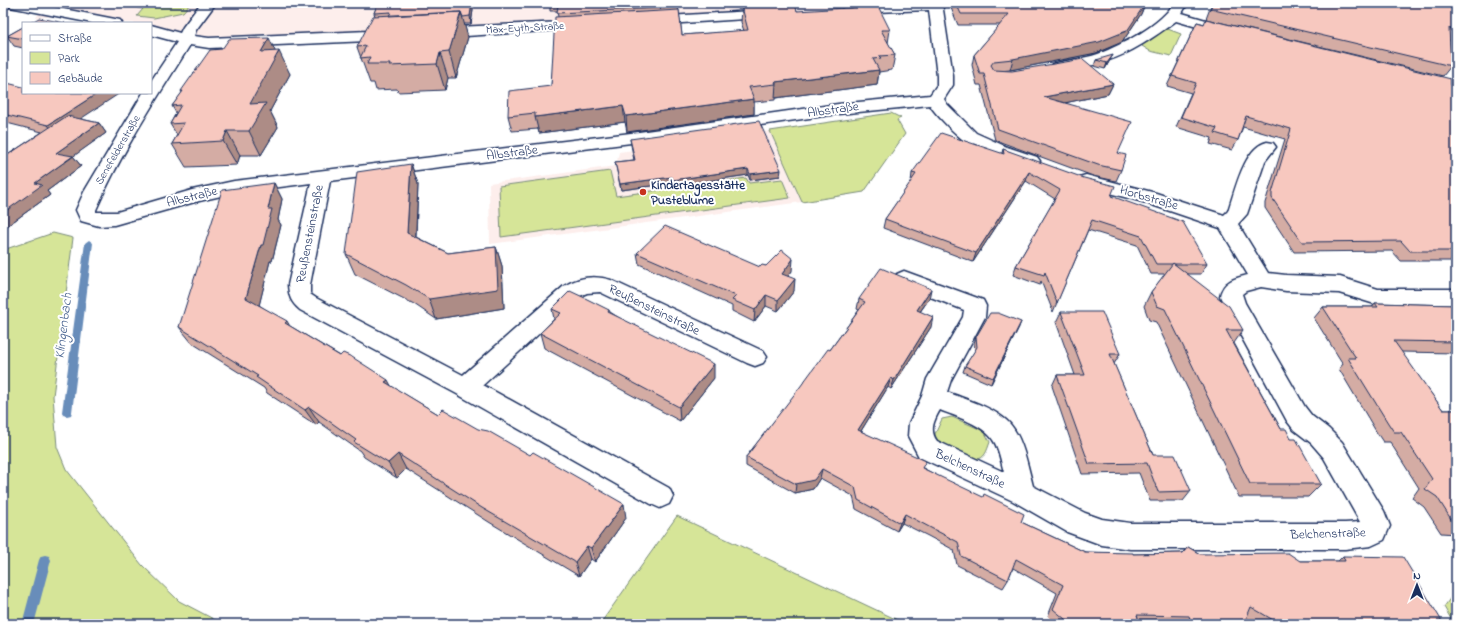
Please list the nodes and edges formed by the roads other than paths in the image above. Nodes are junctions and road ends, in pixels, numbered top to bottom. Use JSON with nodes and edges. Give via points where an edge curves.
{"nodes":[{"id":1,"x":10,"y":3,"type":"edge"},
{"id":2,"x":209,"y":3,"type":"edge"},
{"id":3,"x":936,"y":4,"type":"edge"},
{"id":4,"x":1178,"y":9,"type":"edge"},
{"id":5,"x":839,"y":10,"type":"edge"},
{"id":6,"x":783,"y":13,"type":"edge"},
{"id":7,"x":639,"y":21,"type":"edge"},
{"id":8,"x":110,"y":22,"type":"edge"},
{"id":9,"x":599,"y":24,"type":"edge"},
{"id":10,"x":152,"y":30,"type":"edge"},
{"id":11,"x":408,"y":34,"type":"edge"},
{"id":12,"x":423,"y":34,"type":"edge"},
{"id":13,"x":1240,"y":34,"type":"edge"},
{"id":14,"x":186,"y":40,"type":"junction"},
{"id":15,"x":1047,"y":69,"type":"edge"},
{"id":16,"x":152,"y":92,"type":"edge"},
{"id":17,"x":151,"y":94,"type":"edge"},
{"id":18,"x":933,"y":102,"type":"junction"},
{"id":19,"x":1267,"y":147,"type":"dead end"},
{"id":20,"x":1050,"y":167,"type":"edge"},
{"id":21,"x":322,"y":175,"type":"junction"},
{"id":22,"x":1071,"y":175,"type":"edge"},
{"id":23,"x":91,"y":218,"type":"joint"},
{"id":24,"x":1227,"y":223,"type":"junction"},
{"id":25,"x":895,"y":276,"type":"edge"},
{"id":26,"x":1261,"y":279,"type":"junction"},
{"id":27,"x":1456,"y":297,"type":"edge"},
{"id":28,"x":755,"y":357,"type":"dead end"},
{"id":29,"x":465,"y":386,"type":"junction"},
{"id":30,"x":934,"y":397,"type":"junction"},
{"id":31,"x":1022,"y":493,"type":"junction"},
{"id":32,"x":660,"y":496,"type":"dead end"}],
"edges":[{"from":1,"to":8,"type":"street"},
{"from":2,"to":14,"type":"street","name":"Senefelderstraße","via":[[188,30]]},
{"from":3,"to":5,"type":"street"},
{"from":3,"to":18,"type":"street","via":[[945,85]]},
{"from":4,"to":13,"type":"street","via":[[1187,20]]},
{"from":4,"to":15,"type":"street","via":[[1145,36],[1114,53],[1084,63]]},
{"from":6,"to":7,"type":"street"},
{"from":9,"to":12,"type":"street","name":"Max-Eyth-Straße"},
{"from":10,"to":14,"type":"street"},
{"from":11,"to":14,"type":"street","via":[[235,43]]},
{"from":14,"to":16,"type":"street","name":"Senefelderstraße"},
{"from":17,"to":23,"type":"street","name":"Senefelderstraße","via":[[94,192],[86,210]]},
{"from":18,"to":20,"type":"street","via":[[970,137],[1001,152]]},
{"from":18,"to":21,"type":"street","name":"Albstraße","via":[[853,107],[639,137]]},
{"from":19,"to":24,"type":"street","via":[[1256,159],[1237,214]]},
{"from":21,"to":23,"type":"street","name":"Albstraße","via":[[212,191],[112,219]]},
{"from":21,"to":29,"type":"street","name":"Reußensteinstraße","via":[[300,279],[300,297],[308,304]]},
{"from":22,"to":24,"type":"street","name":"Horbstraße"},
{"from":24,"to":26,"type":"street"},
{"from":25,"to":30,"type":"street","name":"Belchenstraße","via":[[975,306],[974,317],[939,379]]},
{"from":26,"to":27,"type":"street","via":[[1286,283],[1340,285],[1378,297]]},
{"from":26,"to":31,"type":"street","name":"Belchenstraße","via":[[1235,287],[1231,296],[1234,303],[1296,414],[1333,450],[1374,520],[1374,531],[1345,536],[1130,536],[1102,532],[1077,523]]},
{"from":28,"to":29,"type":"street","name":"Reußensteinstraße","via":[[603,285],[581,285]]},
{"from":29,"to":32,"type":"street","name":"Reußensteinstraße"},
{"from":30,"to":31,"type":"street","name":"Belchenstraße","via":[[993,423],[1001,430],[1007,440]]},
{"from":30,"to":31,"type":"street","name":"Belchenstraße","via":[[919,433],[928,450]]}]}
